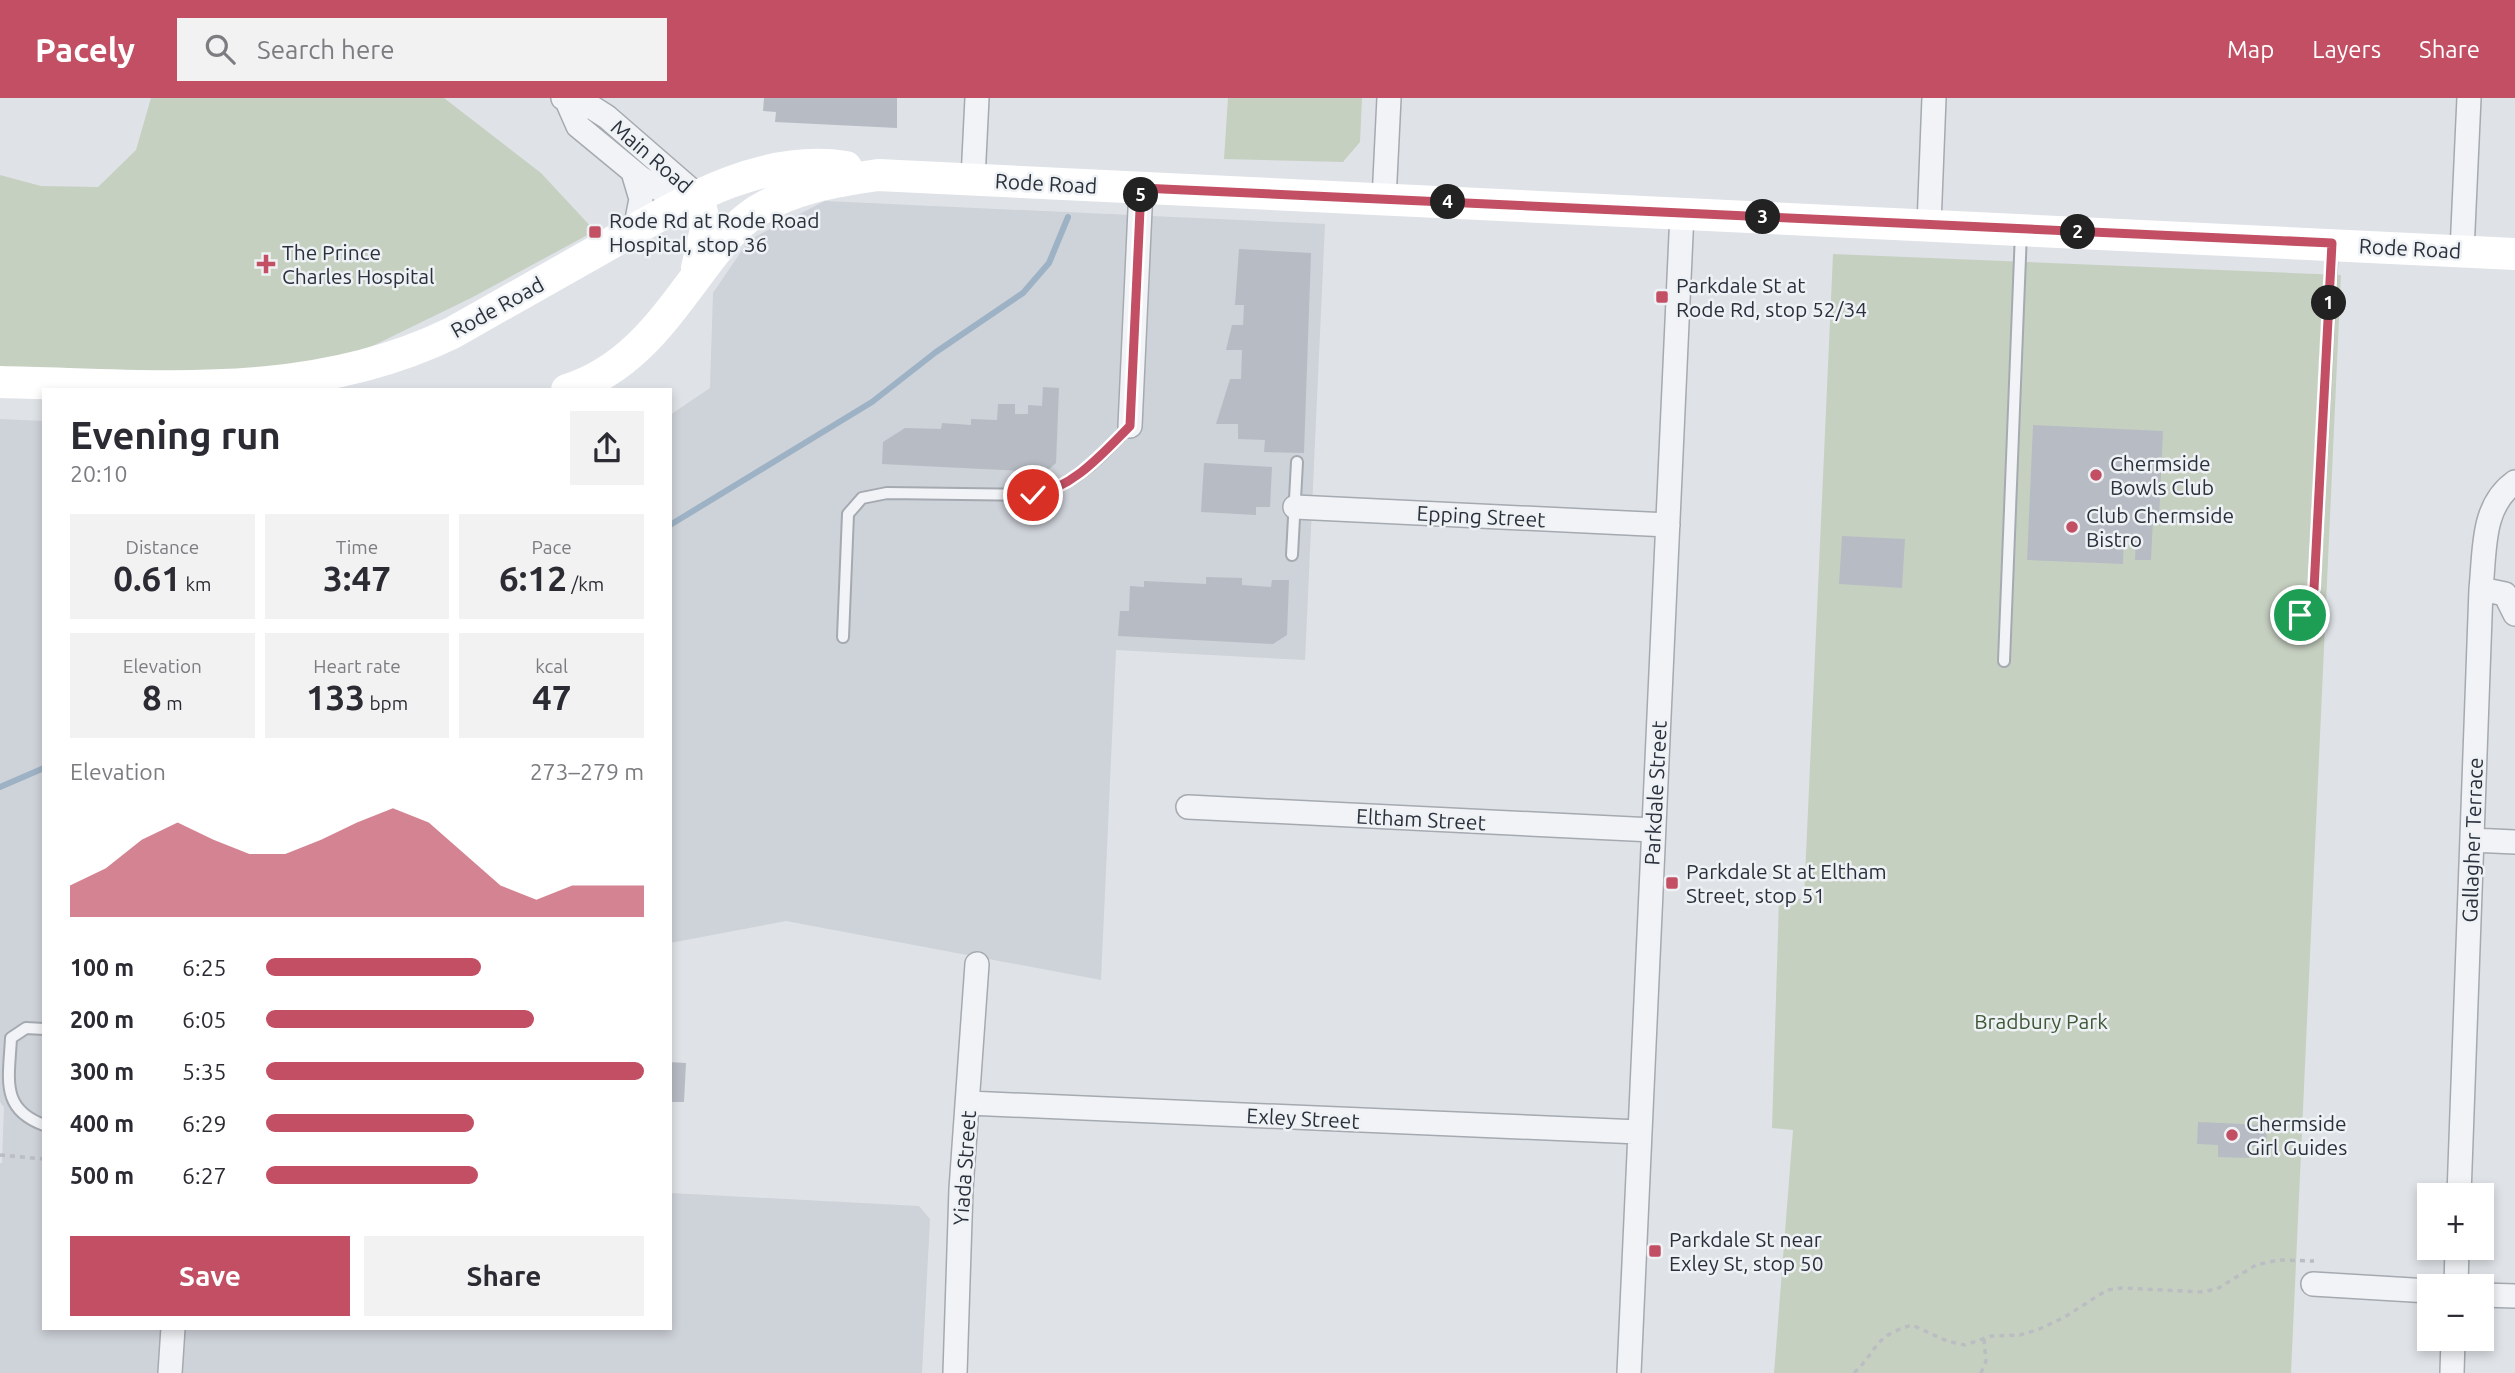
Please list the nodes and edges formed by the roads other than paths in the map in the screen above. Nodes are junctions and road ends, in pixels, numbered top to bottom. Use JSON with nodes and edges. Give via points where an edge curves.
{"nodes":[{"id":1,"x":976,"y":98,"type":"edge"},
{"id":2,"x":1389,"y":98,"type":"edge"},
{"id":3,"x":1934,"y":98,"type":"edge"},
{"id":4,"x":2469,"y":98,"type":"edge"},
{"id":5,"x":566,"y":99,"type":"edge"},
{"id":6,"x":633,"y":172,"type":"junction"},
{"id":7,"x":878,"y":175,"type":"junction"},
{"id":8,"x":973,"y":180,"type":"junction"},
{"id":9,"x":814,"y":186,"type":"junction"},
{"id":10,"x":1141,"y":188,"type":"junction"},
{"id":11,"x":1384,"y":200,"type":"junction"},
{"id":12,"x":695,"y":203,"type":"junction"},
{"id":13,"x":1682,"y":213,"type":"junction"},
{"id":14,"x":1929,"y":225,"type":"junction"},
{"id":15,"x":2021,"y":229,"type":"junction"},
{"id":16,"x":635,"y":230,"type":"junction"},
{"id":17,"x":2332,"y":243,"type":"junction"},
{"id":18,"x":2462,"y":251,"type":"junction"},
{"id":19,"x":2515,"y":254,"type":"edge"},
{"id":20,"x":688,"y":288,"type":"junction"},
{"id":21,"x":0,"y":382,"type":"edge"},
{"id":22,"x":199,"y":388,"type":"edge"},
{"id":23,"x":239,"y":388,"type":"edge"},
{"id":24,"x":574,"y":388,"type":"edge"},
{"id":25,"x":1130,"y":426,"type":"joint"},
{"id":26,"x":1297,"y":462,"type":"dead end"},
{"id":27,"x":2510,"y":486,"type":"edge"},
{"id":28,"x":1295,"y":507,"type":"junction"},
{"id":29,"x":1668,"y":525,"type":"junction"},
{"id":30,"x":1292,"y":555,"type":"dead end"},
{"id":31,"x":2481,"y":589,"type":"junction"},
{"id":32,"x":2515,"y":614,"type":"edge"},
{"id":33,"x":2287,"y":616,"type":"dead end"},
{"id":34,"x":843,"y":637,"type":"dead end"},
{"id":35,"x":2004,"y":661,"type":"dead end"},
{"id":36,"x":1188,"y":807,"type":"dead end"},
{"id":37,"x":1653,"y":830,"type":"junction"},
{"id":38,"x":2472,"y":840,"type":"junction"},
{"id":39,"x":2515,"y":842,"type":"edge"},
{"id":40,"x":977,"y":964,"type":"dead end"},
{"id":41,"x":42,"y":1029,"type":"edge"},
{"id":42,"x":968,"y":1103,"type":"junction"},
{"id":43,"x":42,"y":1124,"type":"edge"},
{"id":44,"x":1639,"y":1132,"type":"junction"},
{"id":45,"x":2459,"y":1183,"type":"edge"},
{"id":46,"x":2321,"y":1284,"type":"road end"},
{"id":47,"x":2417,"y":1290,"type":"edge"},
{"id":48,"x":2494,"y":1295,"type":"edge"},
{"id":49,"x":2515,"y":1296,"type":"edge"},
{"id":50,"x":173,"y":1330,"type":"edge"},
{"id":51,"x":2453,"y":1351,"type":"edge"},
{"id":52,"x":170,"y":1373,"type":"edge"},
{"id":53,"x":954,"y":1373,"type":"edge"},
{"id":54,"x":1629,"y":1373,"type":"edge"},
{"id":55,"x":2452,"y":1373,"type":"edge"}],
"edges":[{"from":1,"to":8,"type":"street"},
{"from":2,"to":11,"type":"street"},
{"from":3,"to":14,"type":"street"},
{"from":4,"to":18,"type":"street"},
{"from":5,"to":6,"type":"street","name":"Main Road","via":[[578,126]]},
{"from":5,"to":12,"type":"street","name":"Main Road","via":[[607,117]]},
{"from":6,"to":12,"type":"street","name":"Main Road"},
{"from":6,"to":16,"type":"street","via":[[641,199]]},
{"from":7,"to":8,"type":"main road","name":"Rode Road"},
{"from":7,"to":9,"type":"main road","name":"Rode Road"},
{"from":7,"to":12,"type":"main road","name":"Rode Road","via":[[838,166],[796,166],[759,173]]},
{"from":8,"to":10,"type":"main road","name":"Rode Road"},
{"from":9,"to":12,"type":"main road"},
{"from":9,"to":20,"type":"main road","name":"Rode Road","via":[[773,202],[742,222]]},
{"from":10,"to":11,"type":"main road","name":"Rode Road"},
{"from":10,"to":25,"type":"street"},
{"from":11,"to":13,"type":"main road","name":"Rode Road"},
{"from":12,"to":16,"type":"main road","name":"Rode Road"},
{"from":12,"to":20,"type":"main road","via":[[705,242]]},
{"from":13,"to":14,"type":"main road","name":"Rode Road"},
{"from":13,"to":29,"type":"street","name":"Parkdale Street"},
{"from":14,"to":15,"type":"main road","name":"Rode Road"},
{"from":15,"to":17,"type":"main road","name":"Rode Road"},
{"from":15,"to":35,"type":"lane"},
{"from":16,"to":23,"type":"main road","name":"Rode Road","via":[[412,352],[329,375]]},
{"from":17,"to":18,"type":"main road","name":"Rode Road"},
{"from":17,"to":33,"type":"lane","via":[[2314,589],[2300,615]]},
{"from":18,"to":19,"type":"main road","name":"Rode Road"},
{"from":20,"to":24,"type":"main road","name":"Rode Road","via":[[651,335],[608,378]]},
{"from":21,"to":22,"type":"main road","name":"Rode Road"},
{"from":25,"to":34,"type":"lane","via":[[1073,478],[1046,493],[887,493],[862,498],[848,514]]},
{"from":26,"to":28,"type":"lane"},
{"from":27,"to":31,"type":"street","name":"Gallagher Terrace","via":[[2490,512]]},
{"from":28,"to":29,"type":"street","name":"Epping Street"},
{"from":28,"to":30,"type":"lane"},
{"from":29,"to":37,"type":"street","name":"Parkdale Street"},
{"from":31,"to":32,"type":"street","via":[[2505,594]]},
{"from":31,"to":38,"type":"street","name":"Gallagher Terrace"},
{"from":36,"to":37,"type":"street","name":"Eltham Street"},
{"from":37,"to":44,"type":"street","name":"Parkdale Street"},
{"from":38,"to":39,"type":"street"},
{"from":38,"to":45,"type":"street","name":"Gallagher Terrace"},
{"from":40,"to":42,"type":"street","name":"Yiada Street"},
{"from":41,"to":43,"type":"lane","via":[[26,1028],[11,1038],[8,1095],[24,1118]]},
{"from":42,"to":44,"type":"street","name":"Exley Street"},
{"from":42,"to":53,"type":"street","name":"Yiada Street"},
{"from":44,"to":54,"type":"street","name":"Parkdale Street"},
{"from":46,"to":47,"type":"street"},
{"from":48,"to":49,"type":"street"},
{"from":50,"to":52,"type":"street"},
{"from":51,"to":55,"type":"street"}]}
